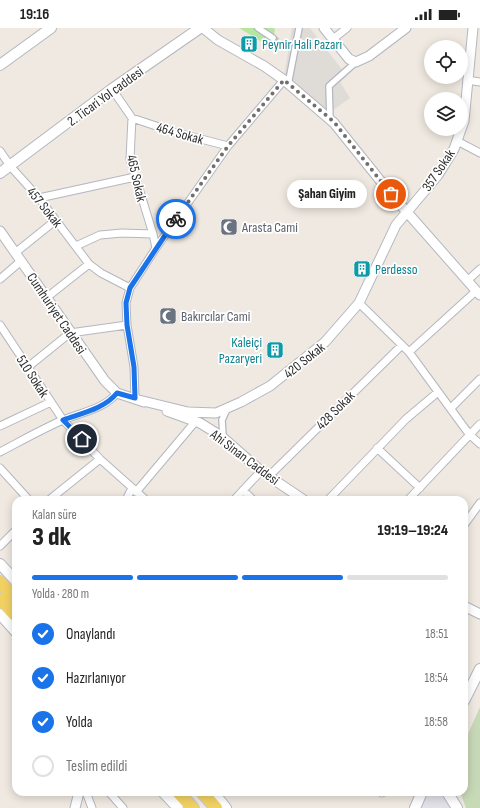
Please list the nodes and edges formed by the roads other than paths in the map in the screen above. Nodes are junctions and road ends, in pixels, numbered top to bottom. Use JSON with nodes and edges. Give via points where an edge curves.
{"nodes":[{"id":1,"x":51,"y":28,"type":"edge"},
{"id":2,"x":202,"y":28,"type":"edge"},
{"id":3,"x":258,"y":28,"type":"edge"},
{"id":4,"x":299,"y":28,"type":"edge"},
{"id":5,"x":324,"y":28,"type":"edge"},
{"id":6,"x":347,"y":28,"type":"edge"},
{"id":7,"x":406,"y":28,"type":"edge"},
{"id":8,"x":473,"y":28,"type":"edge"},
{"id":9,"x":273,"y":38,"type":"tunnel mouth"},
{"id":10,"x":333,"y":39,"type":"junction"},
{"id":11,"x":289,"y":47,"type":"tunnel mouth"},
{"id":12,"x":295,"y":51,"type":"junction"},
{"id":13,"x":356,"y":62,"type":"junction"},
{"id":14,"x":0,"y":65,"type":"edge"},
{"id":15,"x":468,"y":71,"type":"edge"},
{"id":16,"x":468,"y":80,"type":"edge"},
{"id":17,"x":286,"y":82,"type":"junction"},
{"id":18,"x":480,"y":82,"type":"edge"},
{"id":19,"x":467,"y":84,"type":"edge"},
{"id":20,"x":112,"y":89,"type":"junction"},
{"id":21,"x":132,"y":118,"type":"junction"},
{"id":22,"x":330,"y":119,"type":"junction"},
{"id":23,"x":457,"y":141,"type":"junction"},
{"id":24,"x":228,"y":146,"type":"junction"},
{"id":25,"x":0,"y":151,"type":"edge"},
{"id":26,"x":480,"y":154,"type":"edge"},
{"id":27,"x":11,"y":166,"type":"junction"},
{"id":28,"x":0,"y":173,"type":"edge"},
{"id":29,"x":135,"y":177,"type":"junction"},
{"id":30,"x":39,"y":198,"type":"junction"},
{"id":31,"x":406,"y":212,"type":"junction"},
{"id":32,"x":56,"y":220,"type":"junction"},
{"id":33,"x":0,"y":231,"type":"edge"},
{"id":34,"x":153,"y":234,"type":"junction"},
{"id":35,"x":76,"y":246,"type":"junction"},
{"id":36,"x":156,"y":248,"type":"junction"},
{"id":37,"x":15,"y":253,"type":"junction"},
{"id":38,"x":21,"y":261,"type":"junction"},
{"id":39,"x":89,"y":264,"type":"junction"},
{"id":40,"x":480,"y":268,"type":"edge"},
{"id":41,"x":0,"y":279,"type":"edge"},
{"id":42,"x":467,"y":280,"type":"junction"},
{"id":43,"x":130,"y":288,"type":"junction"},
{"id":44,"x":478,"y":293,"type":"edge"},
{"id":45,"x":46,"y":298,"type":"junction"},
{"id":46,"x":359,"y":303,"type":"junction"},
{"id":47,"x":127,"y":325,"type":"junction"},
{"id":48,"x":1,"y":330,"type":"edge"},
{"id":49,"x":70,"y":333,"type":"junction"},
{"id":50,"x":402,"y":345,"type":"junction"},
{"id":51,"x":409,"y":352,"type":"junction"},
{"id":52,"x":28,"y":367,"type":"junction"},
{"id":53,"x":480,"y":379,"type":"edge"},
{"id":54,"x":438,"y":392,"type":"junction"},
{"id":55,"x":117,"y":393,"type":"junction"},
{"id":56,"x":137,"y":399,"type":"junction"},
{"id":57,"x":51,"y":402,"type":"junction"},
{"id":58,"x":227,"y":408,"type":"junction"},
{"id":59,"x":451,"y":408,"type":"junction"},
{"id":60,"x":63,"y":420,"type":"junction"},
{"id":61,"x":195,"y":422,"type":"junction"},
{"id":62,"x":480,"y":424,"type":"edge"},
{"id":63,"x":0,"y":426,"type":"edge"},
{"id":64,"x":469,"y":434,"type":"junction"},
{"id":65,"x":223,"y":438,"type":"junction"},
{"id":66,"x":480,"y":444,"type":"edge"},
{"id":67,"x":377,"y":448,"type":"junction"},
{"id":68,"x":0,"y":452,"type":"edge"},
{"id":69,"x":100,"y":459,"type":"junction"},
{"id":70,"x":0,"y":468,"type":"edge"},
{"id":71,"x":265,"y":473,"type":"junction"},
{"id":72,"x":420,"y":488,"type":"junction"},
{"id":73,"x":134,"y":490,"type":"junction"},
{"id":74,"x":243,"y":490,"type":"junction"},
{"id":75,"x":26,"y":496,"type":"edge"},
{"id":76,"x":54,"y":496,"type":"edge"},
{"id":77,"x":129,"y":496,"type":"edge"},
{"id":78,"x":141,"y":496,"type":"edge"},
{"id":79,"x":238,"y":496,"type":"edge"},
{"id":80,"x":248,"y":496,"type":"edge"},
{"id":81,"x":298,"y":496,"type":"edge"},
{"id":82,"x":332,"y":496,"type":"edge"},
{"id":83,"x":412,"y":496,"type":"edge"},
{"id":84,"x":480,"y":503,"type":"edge"},
{"id":85,"x":468,"y":520,"type":"edge"},
{"id":86,"x":12,"y":534,"type":"edge"},
{"id":87,"x":0,"y":546,"type":"edge"},
{"id":88,"x":0,"y":564,"type":"edge"},
{"id":89,"x":12,"y":577,"type":"edge"},
{"id":90,"x":0,"y":582,"type":"edge"},
{"id":91,"x":12,"y":595,"type":"edge"},
{"id":92,"x":0,"y":599,"type":"edge"},
{"id":93,"x":468,"y":608,"type":"edge"},
{"id":94,"x":12,"y":612,"type":"edge"},
{"id":95,"x":0,"y":614,"type":"edge"},
{"id":96,"x":480,"y":614,"type":"edge"},
{"id":97,"x":12,"y":628,"type":"edge"},
{"id":98,"x":480,"y":669,"type":"edge"},
{"id":99,"x":468,"y":692,"type":"edge"},
{"id":100,"x":78,"y":796,"type":"edge"},
{"id":101,"x":88,"y":796,"type":"edge"},
{"id":102,"x":112,"y":796,"type":"edge"},
{"id":103,"x":167,"y":796,"type":"edge"},
{"id":104,"x":206,"y":796,"type":"edge"},
{"id":105,"x":216,"y":796,"type":"edge"},
{"id":106,"x":420,"y":796,"type":"edge"},
{"id":107,"x":450,"y":796,"type":"edge"},
{"id":108,"x":175,"y":803,"type":"edge"},
{"id":109,"x":75,"y":808,"type":"edge"},
{"id":110,"x":92,"y":808,"type":"edge"},
{"id":111,"x":123,"y":808,"type":"edge"},
{"id":112,"x":193,"y":808,"type":"edge"},
{"id":113,"x":216,"y":808,"type":"edge"},
{"id":114,"x":226,"y":808,"type":"edge"},
{"id":115,"x":415,"y":808,"type":"edge"},
{"id":116,"x":457,"y":808,"type":"edge"}],
"edges":[{"from":1,"to":14,"type":"main road"},
{"from":2,"to":17,"type":"street"},
{"from":2,"to":20,"type":"main road","name":"2. Ticari Yol caddesi"},
{"from":3,"to":9,"type":"street"},
{"from":4,"to":12,"type":"street"},
{"from":5,"to":10,"type":"street"},
{"from":6,"to":10,"type":"street"},
{"from":7,"to":13,"type":"street","via":[[369,56]]},
{"from":8,"to":15,"type":"street","name":"357 Sokak"},
{"from":10,"to":13,"type":"street","via":[[349,59]]},
{"from":11,"to":12,"type":"street"},
{"from":12,"to":17,"type":"street"},
{"from":13,"to":22,"type":"street","via":[[329,86]]},
{"from":16,"to":18,"type":"street"},
{"from":17,"to":22,"type":"street"},
{"from":17,"to":24,"type":"street"},
{"from":19,"to":23,"type":"street","name":"357 Sokak","via":[[464,121]]},
{"from":20,"to":21,"type":"street"},
{"from":20,"to":27,"type":"main road","name":"2. Ticari Yol caddesi"},
{"from":21,"to":24,"type":"street","name":"464 Sokak"},
{"from":21,"to":29,"type":"street","name":"465 Sokak","via":[[130,159]]},
{"from":22,"to":31,"type":"street"},
{"from":23,"to":26,"type":"street"},
{"from":23,"to":31,"type":"street","name":"357 Sokak","via":[[438,174]]},
{"from":24,"to":36,"type":"street"},
{"from":25,"to":27,"type":"street","name":"457 Sokak"},
{"from":27,"to":28,"type":"main road"},
{"from":27,"to":30,"type":"street","name":"457 Sokak"},
{"from":29,"to":30,"type":"street"},
{"from":29,"to":34,"type":"street","name":"465 Sokak"},
{"from":30,"to":32,"type":"street","name":"457 Sokak"},
{"from":31,"to":42,"type":"street"},
{"from":31,"to":46,"type":"street","name":"420 Sokak","via":[[396,225]]},
{"from":32,"to":35,"type":"street","name":"457 Sokak"},
{"from":32,"to":37,"type":"street"},
{"from":33,"to":37,"type":"street","name":"Cumhuriyet Caddesi"},
{"from":34,"to":35,"type":"street","via":[[122,232],[100,235]]},
{"from":34,"to":36,"type":"street","name":"465 Sokak"},
{"from":35,"to":39,"type":"street","name":"457 Sokak"},
{"from":36,"to":43,"type":"street"},
{"from":37,"to":38,"type":"street","name":"Cumhuriyet Caddesi"},
{"from":38,"to":41,"type":"street"},
{"from":38,"to":45,"type":"street","name":"Cumhuriyet Caddesi"},
{"from":39,"to":43,"type":"street","name":"457 Sokak"},
{"from":39,"to":45,"type":"street"},
{"from":40,"to":42,"type":"street"},
{"from":42,"to":44,"type":"street"},
{"from":43,"to":47,"type":"street","via":[[126,303]]},
{"from":44,"to":51,"type":"street"},
{"from":45,"to":49,"type":"street","name":"Cumhuriyet Caddesi"},
{"from":46,"to":50,"type":"street"},
{"from":46,"to":58,"type":"street","name":"420 Sokak","via":[[329,338],[291,371],[270,386]]},
{"from":47,"to":49,"type":"street"},
{"from":47,"to":56,"type":"street"},
{"from":48,"to":52,"type":"street","name":"510 Sokak"},
{"from":49,"to":52,"type":"street"},
{"from":49,"to":55,"type":"street","name":"Cumhuriyet Caddesi","via":[[97,371]]},
{"from":50,"to":51,"type":"street"},
{"from":50,"to":71,"type":"street","name":"428 Sokak"},
{"from":51,"to":54,"type":"street"},
{"from":52,"to":57,"type":"street","name":"510 Sokak"},
{"from":53,"to":59,"type":"street"},
{"from":54,"to":59,"type":"street"},
{"from":54,"to":67,"type":"street"},
{"from":55,"to":56,"type":"street","name":"Ahi Sinan Caddesi"},
{"from":55,"to":60,"type":"street","via":[[111,400]]},
{"from":56,"to":58,"type":"street","name":"420 Sokak","via":[[206,414]]},
{"from":56,"to":61,"type":"street","name":"Ahi Sinan Caddesi"},
{"from":57,"to":60,"type":"street","name":"510 Sokak"},
{"from":57,"to":63,"type":"street"},
{"from":58,"to":65,"type":"street","via":[[222,420]]},
{"from":59,"to":64,"type":"street"},
{"from":60,"to":68,"type":"street"},
{"from":60,"to":69,"type":"street","name":"510 Sokak"},
{"from":61,"to":65,"type":"street","name":"Ahi Sinan Caddesi"},
{"from":61,"to":73,"type":"street"},
{"from":62,"to":64,"type":"street"},
{"from":64,"to":66,"type":"street"},
{"from":64,"to":72,"type":"street"},
{"from":65,"to":71,"type":"street","name":"Ahi Sinan Caddesi"},
{"from":67,"to":72,"type":"street"},
{"from":67,"to":82,"type":"street"},
{"from":69,"to":73,"type":"street","name":"510 Sokak"},
{"from":69,"to":76,"type":"street"},
{"from":70,"to":75,"type":"street"},
{"from":71,"to":74,"type":"street","name":"428 Sokak"},
{"from":71,"to":81,"type":"street","name":"Ahi Sinan Caddesi"},
{"from":72,"to":83,"type":"street"},
{"from":73,"to":77,"type":"street"},
{"from":73,"to":78,"type":"street","name":"510 Sokak"},
{"from":74,"to":79,"type":"street","name":"428 Sokak"},
{"from":74,"to":80,"type":"street"},
{"from":84,"to":85,"type":"street"},
{"from":86,"to":87,"type":"street"},
{"from":88,"to":89,"type":"main road"},
{"from":90,"to":91,"type":"main road"},
{"from":92,"to":94,"type":"main road"},
{"from":93,"to":96,"type":"street"},
{"from":95,"to":97,"type":"main road"},
{"from":98,"to":99,"type":"main road"},
{"from":100,"to":109,"type":"street"},
{"from":101,"to":110,"type":"street"},
{"from":102,"to":111,"type":"street"},
{"from":103,"to":108,"type":"main road"},
{"from":104,"to":113,"type":"main road"},
{"from":105,"to":114,"type":"main road"},
{"from":106,"to":115,"type":"main road"},
{"from":107,"to":116,"type":"main road"},
{"from":108,"to":112,"type":"main road"}]}
